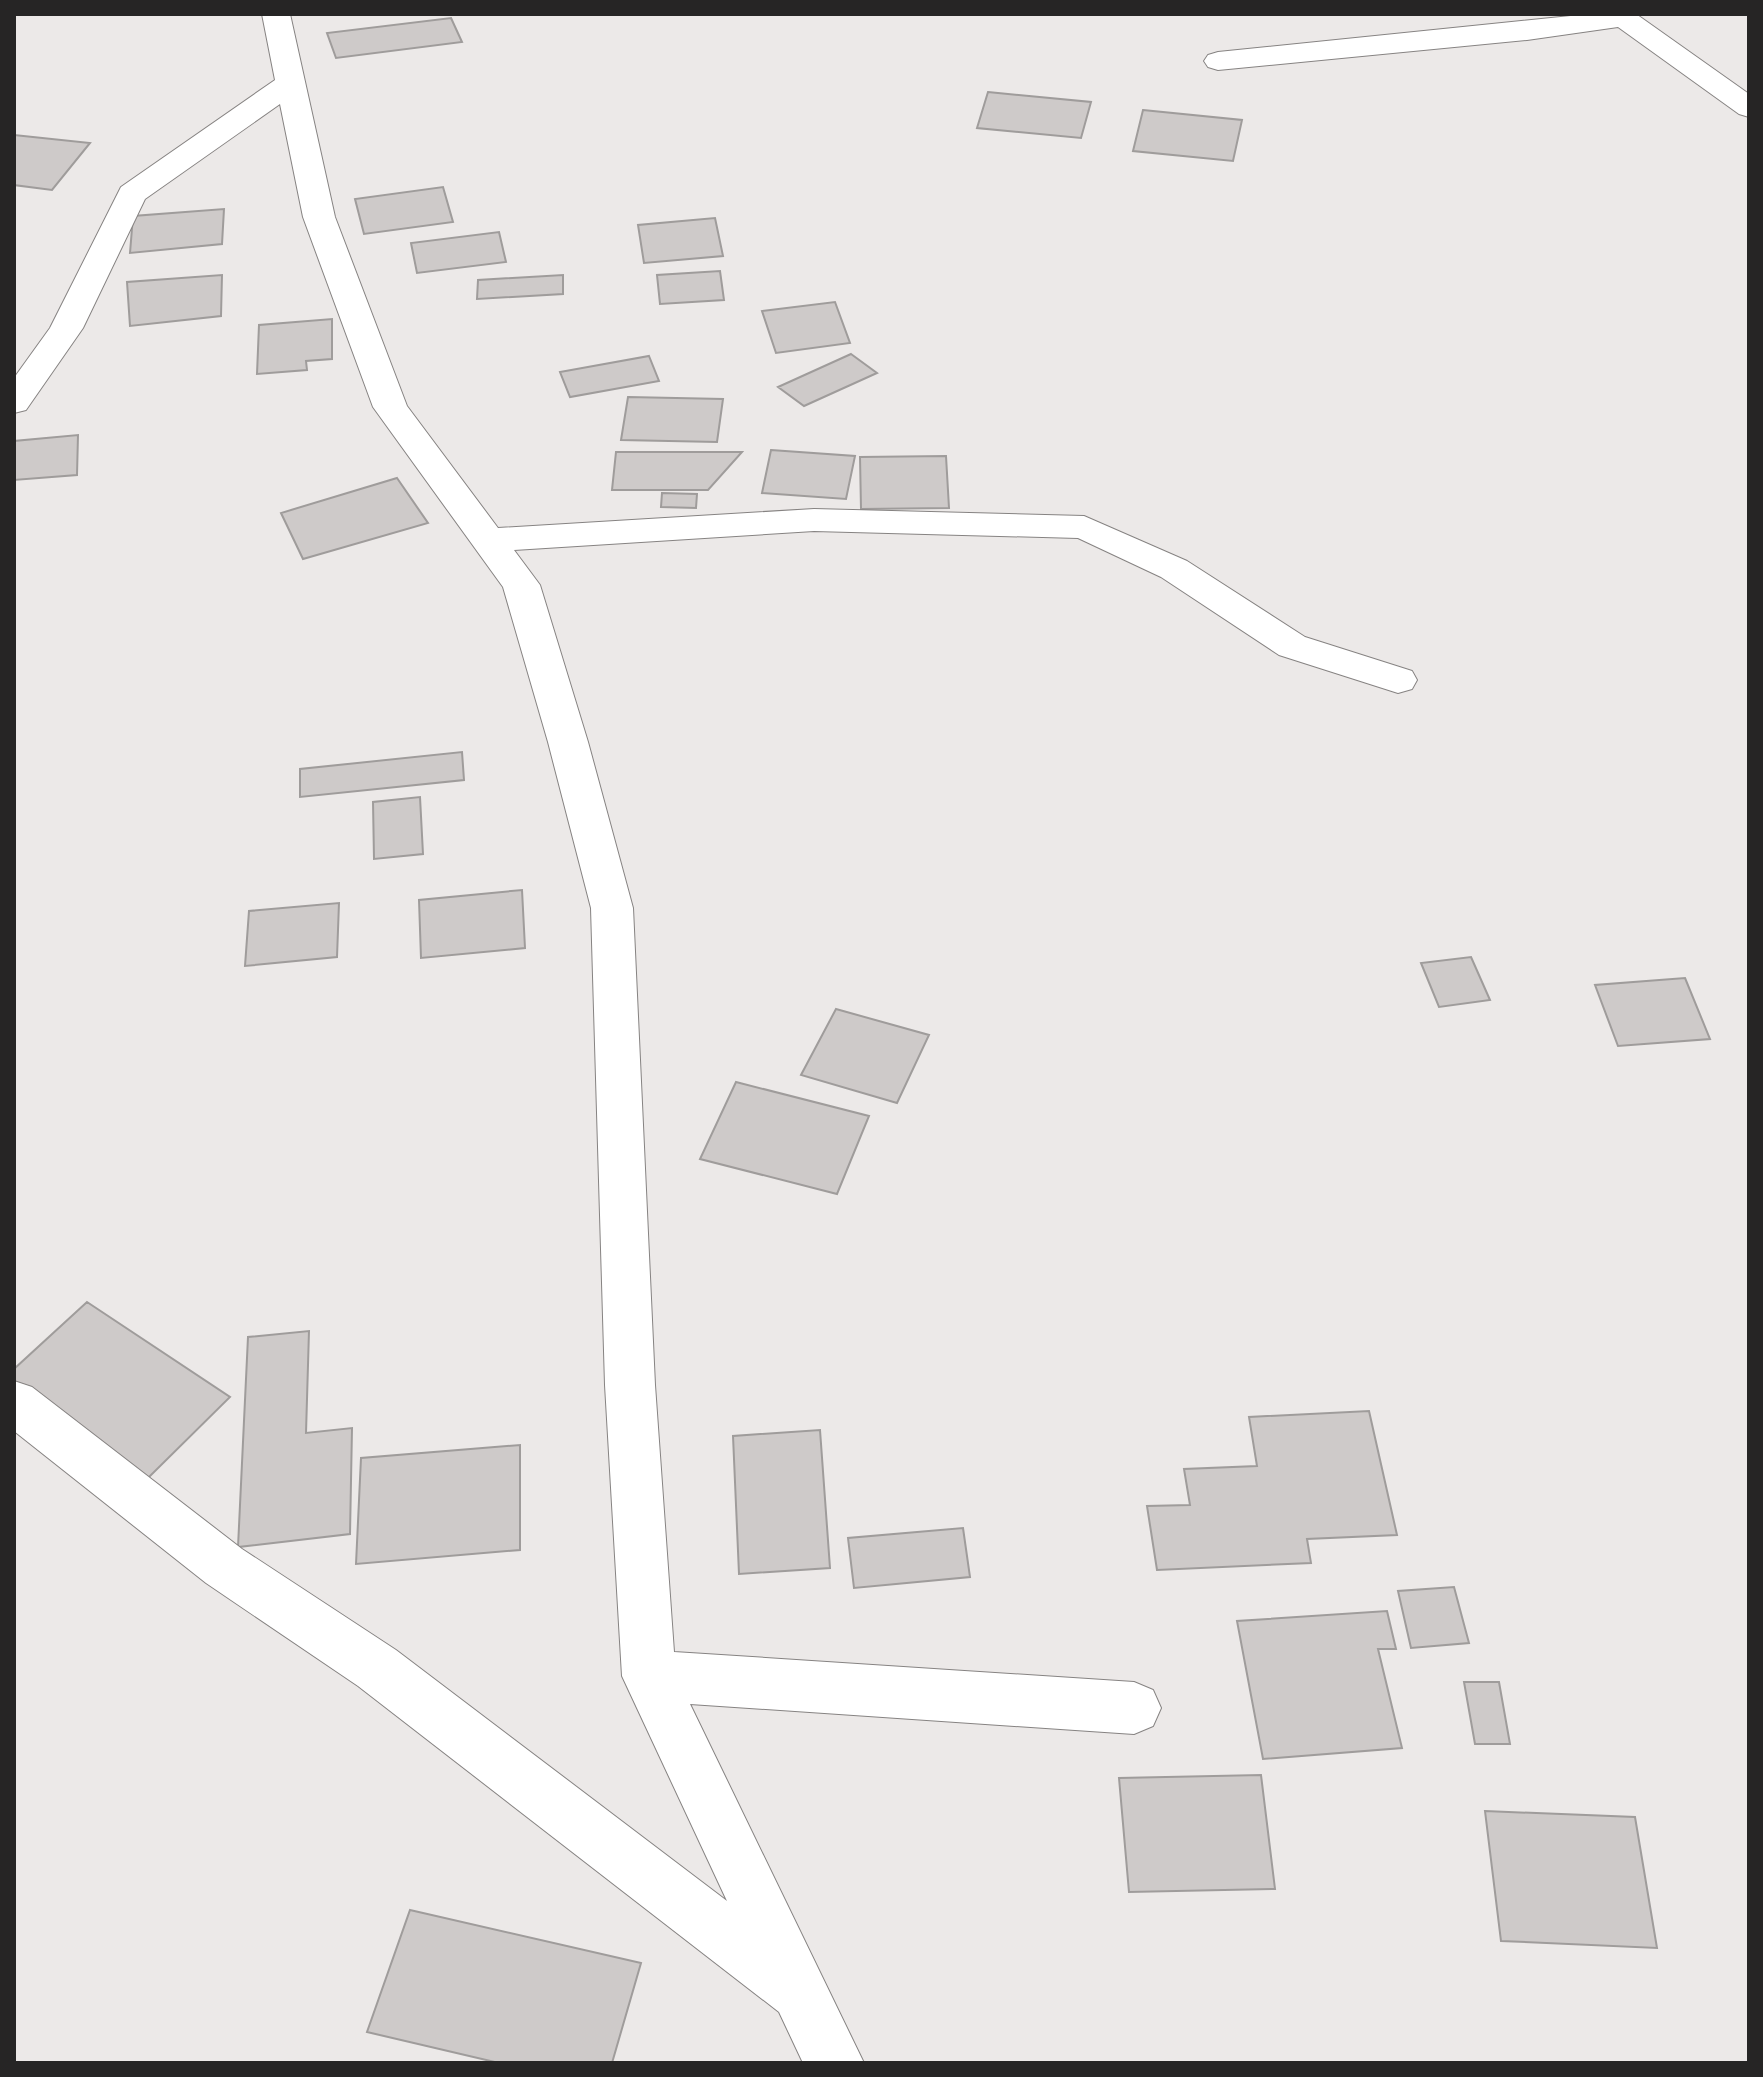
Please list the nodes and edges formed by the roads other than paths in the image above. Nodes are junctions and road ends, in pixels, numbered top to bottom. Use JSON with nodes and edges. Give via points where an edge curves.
{"nodes":[{"id":1,"x":276,"y":14,"type":"edge"},
{"id":2,"x":1621,"y":16,"type":"edge"},
{"id":3,"x":1218,"y":61,"type":"dead end"},
{"id":4,"x":292,"y":82,"type":"junction"},
{"id":5,"x":1749,"y":108,"type":"edge"},
{"id":6,"x":14,"y":403,"type":"edge"},
{"id":7,"x":488,"y":540,"type":"junction"},
{"id":8,"x":1398,"y":680,"type":"dead end"},
{"id":9,"x":14,"y":1402,"type":"edge"},
{"id":10,"x":649,"y":1676,"type":"junction"},
{"id":11,"x":1134,"y":1708,"type":"dead end"},
{"id":12,"x":801,"y":1993,"type":"junction"},
{"id":13,"x":834,"y":2063,"type":"edge"}],
"edges":[{"from":1,"to":4,"type":"street"},
{"from":2,"to":3,"type":"street","via":[[1527,31]]},
{"from":2,"to":5,"type":"street"},
{"from":4,"to":6,"type":"street","via":[[132,194],[66,328]]},
{"from":4,"to":7,"type":"street","via":[[319,217],[390,407]]},
{"from":7,"to":8,"type":"street","via":[[814,520],[1084,527],[1174,569],[1292,646]]},
{"from":7,"to":10,"type":"street","via":[[521,585],[612,908],[630,1385]]},
{"from":9,"to":12,"type":"street","via":[[224,1566],[377,1668]]},
{"from":10,"to":11,"type":"street"},
{"from":10,"to":12,"type":"street"},
{"from":12,"to":13,"type":"street"}]}
